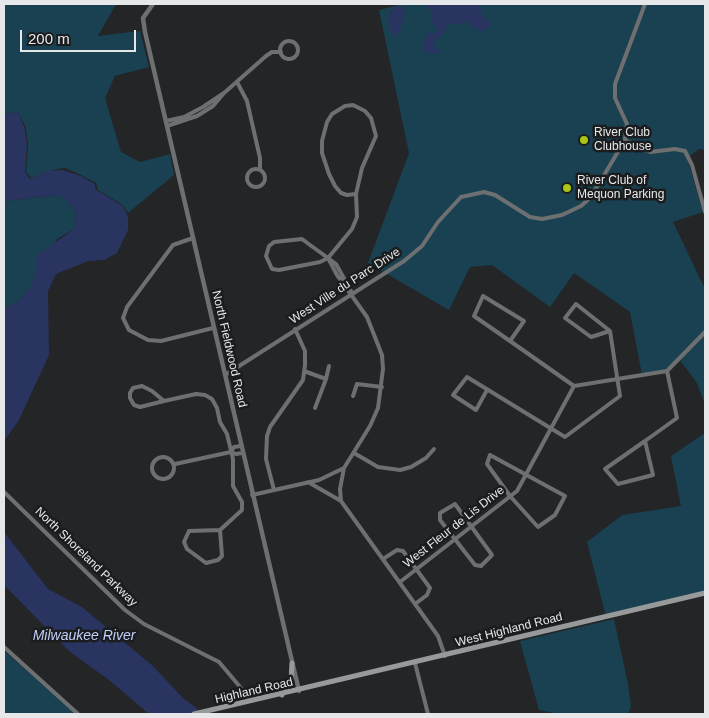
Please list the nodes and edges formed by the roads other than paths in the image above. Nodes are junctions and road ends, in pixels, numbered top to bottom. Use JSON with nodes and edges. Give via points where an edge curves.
{"nodes":[{"id":1,"x":153,"y":4,"type":"edge"},
{"id":2,"x":645,"y":4,"type":"edge"},
{"id":3,"x":281,"y":52,"type":"junction"},
{"id":4,"x":236,"y":82,"type":"junction"},
{"id":5,"x":166,"y":124,"type":"junction"},
{"id":6,"x":625,"y":140,"type":"junction"},
{"id":7,"x":260,"y":170,"type":"junction"},
{"id":8,"x":356,"y":194,"type":"junction"},
{"id":9,"x":703,"y":197,"type":"edge"},
{"id":10,"x":705,"y":212,"type":"edge"},
{"id":11,"x":193,"y":238,"type":"junction"},
{"id":12,"x":328,"y":258,"type":"junction"},
{"id":13,"x":351,"y":294,"type":"junction"},
{"id":14,"x":213,"y":328,"type":"junction"},
{"id":15,"x":295,"y":329,"type":"junction"},
{"id":16,"x":610,"y":331,"type":"junction"},
{"id":17,"x":705,"y":332,"type":"edge"},
{"id":18,"x":510,"y":341,"type":"junction"},
{"id":19,"x":329,"y":366,"type":"dead end"},
{"id":20,"x":304,"y":371,"type":"junction"},
{"id":21,"x":667,"y":371,"type":"junction"},
{"id":22,"x":225,"y":375,"type":"junction"},
{"id":23,"x":326,"y":379,"type":"junction"},
{"id":24,"x":616,"y":380,"type":"junction"},
{"id":25,"x":574,"y":386,"type":"junction"},
{"id":26,"x":382,"y":387,"type":"junction"},
{"id":27,"x":487,"y":390,"type":"junction"},
{"id":28,"x":353,"y":396,"type":"dead end"},
{"id":29,"x":164,"y":401,"type":"junction"},
{"id":30,"x":315,"y":408,"type":"dead end"},
{"id":31,"x":552,"y":429,"type":"junction"},
{"id":32,"x":645,"y":441,"type":"junction"},
{"id":33,"x":240,"y":446,"type":"junction"},
{"id":34,"x":434,"y":449,"type":"dead end"},
{"id":35,"x":231,"y":452,"type":"junction"},
{"id":36,"x":242,"y":453,"type":"junction"},
{"id":37,"x":354,"y":453,"type":"junction"},
{"id":38,"x":175,"y":464,"type":"junction"},
{"id":39,"x":344,"y":468,"type":"junction"},
{"id":40,"x":527,"y":475,"type":"junction"},
{"id":41,"x":308,"y":482,"type":"junction"},
{"id":42,"x":274,"y":490,"type":"junction"},
{"id":43,"x":4,"y":492,"type":"edge"},
{"id":44,"x":252,"y":495,"type":"junction"},
{"id":45,"x":510,"y":496,"type":"junction"},
{"id":46,"x":341,"y":501,"type":"junction"},
{"id":47,"x":473,"y":526,"type":"junction"},
{"id":48,"x":220,"y":530,"type":"junction"},
{"id":49,"x":456,"y":540,"type":"junction"},
{"id":50,"x":383,"y":559,"type":"junction"},
{"id":51,"x":416,"y":569,"type":"junction"},
{"id":52,"x":400,"y":582,"type":"junction"},
{"id":53,"x":705,"y":593,"type":"edge"},
{"id":54,"x":416,"y":604,"type":"junction"},
{"id":55,"x":4,"y":646,"type":"edge"},
{"id":56,"x":445,"y":656,"type":"junction"},
{"id":57,"x":292,"y":663,"type":"junction"},
{"id":58,"x":415,"y":663,"type":"junction"},
{"id":59,"x":318,"y":686,"type":"joint"},
{"id":60,"x":299,"y":691,"type":"junction"},
{"id":61,"x":282,"y":695,"type":"junction"},
{"id":62,"x":252,"y":701,"type":"junction"},
{"id":63,"x":78,"y":714,"type":"edge"},
{"id":64,"x":194,"y":714,"type":"edge"},
{"id":65,"x":428,"y":714,"type":"edge"}],
"edges":[{"from":1,"to":5,"type":"street","name":"North Fieldwood Road","via":[[146,11],[144,32]]},
{"from":2,"to":6,"type":"street","via":[[615,84],[615,98],[627,124]]},
{"from":3,"to":3,"type":"street","via":[[286,58],[292,58],[297,47],[285,42]]},
{"from":3,"to":4,"type":"street","via":[[266,56]]},
{"from":4,"to":5,"type":"street","via":[[220,99],[204,109]]},
{"from":4,"to":7,"type":"street","via":[[247,101]]},
{"from":5,"to":11,"type":"street","name":"North Fieldwood Road"},
{"from":6,"to":9,"type":"street","via":[[650,152],[685,151]]},
{"from":6,"to":13,"type":"street","name":"West Ville du Parc Drive","via":[[591,196],[581,206],[562,215],[542,219],[530,217],[495,195],[484,192],[467,195],[453,204],[415,252]]},
{"from":7,"to":7,"type":"street","via":[[249,173],[247,178],[251,186],[264,183],[265,177]]},
{"from":8,"to":8,"type":"street","via":[[362,168],[376,136],[371,118],[353,105],[338,110],[327,122],[322,154],[335,186],[341,193]]},
{"from":8,"to":12,"type":"street","via":[[357,217],[352,229]]},
{"from":9,"to":10,"type":"street"},
{"from":11,"to":14,"type":"street","name":"North Fieldwood Road"},
{"from":11,"to":14,"type":"street","via":[[173,245],[127,307],[124,318],[129,330],[148,340],[161,341]]},
{"from":12,"to":12,"type":"street","via":[[302,239],[274,242],[266,256],[272,269],[279,270]]},
{"from":12,"to":13,"type":"street"},
{"from":13,"to":15,"type":"street","name":"West Ville du Parc Drive"},
{"from":13,"to":26,"type":"street","via":[[376,336],[382,355]]},
{"from":14,"to":22,"type":"street","name":"North Fieldwood Road"},
{"from":15,"to":20,"type":"street","via":[[305,351]]},
{"from":15,"to":22,"type":"street","name":"West Ville du Parc Drive"},
{"from":16,"to":16,"type":"street","via":[[576,304],[565,318],[591,337]]},
{"from":16,"to":24,"type":"street"},
{"from":17,"to":21,"type":"street"},
{"from":18,"to":18,"type":"street","via":[[474,316],[483,296],[524,321]]},
{"from":18,"to":25,"type":"street"},
{"from":19,"to":23,"type":"street"},
{"from":20,"to":23,"type":"street"},
{"from":20,"to":42,"type":"street","via":[[303,380],[267,436],[266,458]]},
{"from":21,"to":24,"type":"street"},
{"from":21,"to":32,"type":"street","via":[[677,418]]},
{"from":22,"to":33,"type":"street","name":"North Fieldwood Road"},
{"from":23,"to":30,"type":"street"},
{"from":24,"to":25,"type":"street"},
{"from":24,"to":31,"type":"street","via":[[620,396],[564,438]]},
{"from":25,"to":31,"type":"street","name":"West Fleur de Lis Drive"},
{"from":26,"to":28,"type":"street","via":[[357,384]]},
{"from":26,"to":37,"type":"street","via":[[378,408]]},
{"from":27,"to":27,"type":"street","via":[[467,377],[453,394],[476,410]]},
{"from":27,"to":31,"type":"street"},
{"from":29,"to":29,"type":"street","via":[[142,386],[133,388],[130,398],[134,405],[140,407]]},
{"from":29,"to":35,"type":"street","via":[[196,394],[205,394],[212,399]]},
{"from":31,"to":40,"type":"street","name":"West Fleur de Lis Drive"},
{"from":32,"to":32,"type":"street","via":[[605,468],[618,484],[653,475]]},
{"from":33,"to":35,"type":"street"},
{"from":33,"to":36,"type":"street","name":"North Fieldwood Road"},
{"from":34,"to":37,"type":"street","via":[[426,458],[400,470],[378,467]]},
{"from":35,"to":36,"type":"street"},
{"from":35,"to":38,"type":"street"},
{"from":35,"to":48,"type":"street","via":[[233,486],[242,502],[242,510]]},
{"from":36,"to":44,"type":"street","name":"North Fieldwood Road"},
{"from":37,"to":39,"type":"street"},
{"from":38,"to":38,"type":"street","via":[[166,457],[158,458],[153,463],[152,472],[157,478],[166,479],[172,475]]},
{"from":39,"to":41,"type":"street"},
{"from":39,"to":46,"type":"street"},
{"from":40,"to":45,"type":"street","name":"West Fleur de Lis Drive"},
{"from":40,"to":45,"type":"street","via":[[490,455],[487,464]]},
{"from":40,"to":45,"type":"street","via":[[565,496],[555,514],[538,527]]},
{"from":41,"to":42,"type":"street"},
{"from":41,"to":46,"type":"street"},
{"from":42,"to":44,"type":"street"},
{"from":43,"to":62,"type":"street","name":"North Shoreland Parkway","via":[[124,610],[144,624],[219,662]]},
{"from":44,"to":57,"type":"street","name":"North Fieldwood Road"},
{"from":45,"to":47,"type":"street","name":"West Fleur de Lis Drive"},
{"from":46,"to":50,"type":"street"},
{"from":47,"to":49,"type":"street","name":"West Fleur de Lis Drive"},
{"from":47,"to":49,"type":"street","via":[[455,504],[440,513],[440,520]]},
{"from":47,"to":49,"type":"street","via":[[492,555],[489,560],[481,566],[475,565]]},
{"from":48,"to":48,"type":"street","via":[[189,531],[184,542],[187,549],[206,563],[218,560],[222,556]]},
{"from":49,"to":51,"type":"street","name":"West Fleur de Lis Drive"},
{"from":50,"to":51,"type":"street","via":[[400,549]]},
{"from":50,"to":52,"type":"street"},
{"from":51,"to":52,"type":"street","name":"West Fleur de Lis Drive"},
{"from":51,"to":54,"type":"street","via":[[430,590]]},
{"from":52,"to":54,"type":"street"},
{"from":53,"to":56,"type":"main road","name":"West Highland Road"},
{"from":54,"to":56,"type":"street","via":[[438,636]]},
{"from":55,"to":63,"type":"street"},
{"from":56,"to":58,"type":"main road","name":"West Highland Road"},
{"from":57,"to":60,"type":"street","name":"North Fieldwood Road"},
{"from":57,"to":61,"type":"main road","via":[[291,681]]},
{"from":58,"to":59,"type":"main road","name":"West Highland Road"},
{"from":58,"to":65,"type":"street"},
{"from":59,"to":60,"type":"main road","name":"Highland Road"},
{"from":60,"to":61,"type":"main road","name":"Highland Road"},
{"from":61,"to":62,"type":"main road","name":"Highland Road"},
{"from":62,"to":64,"type":"main road","name":"Highland Road"}]}
